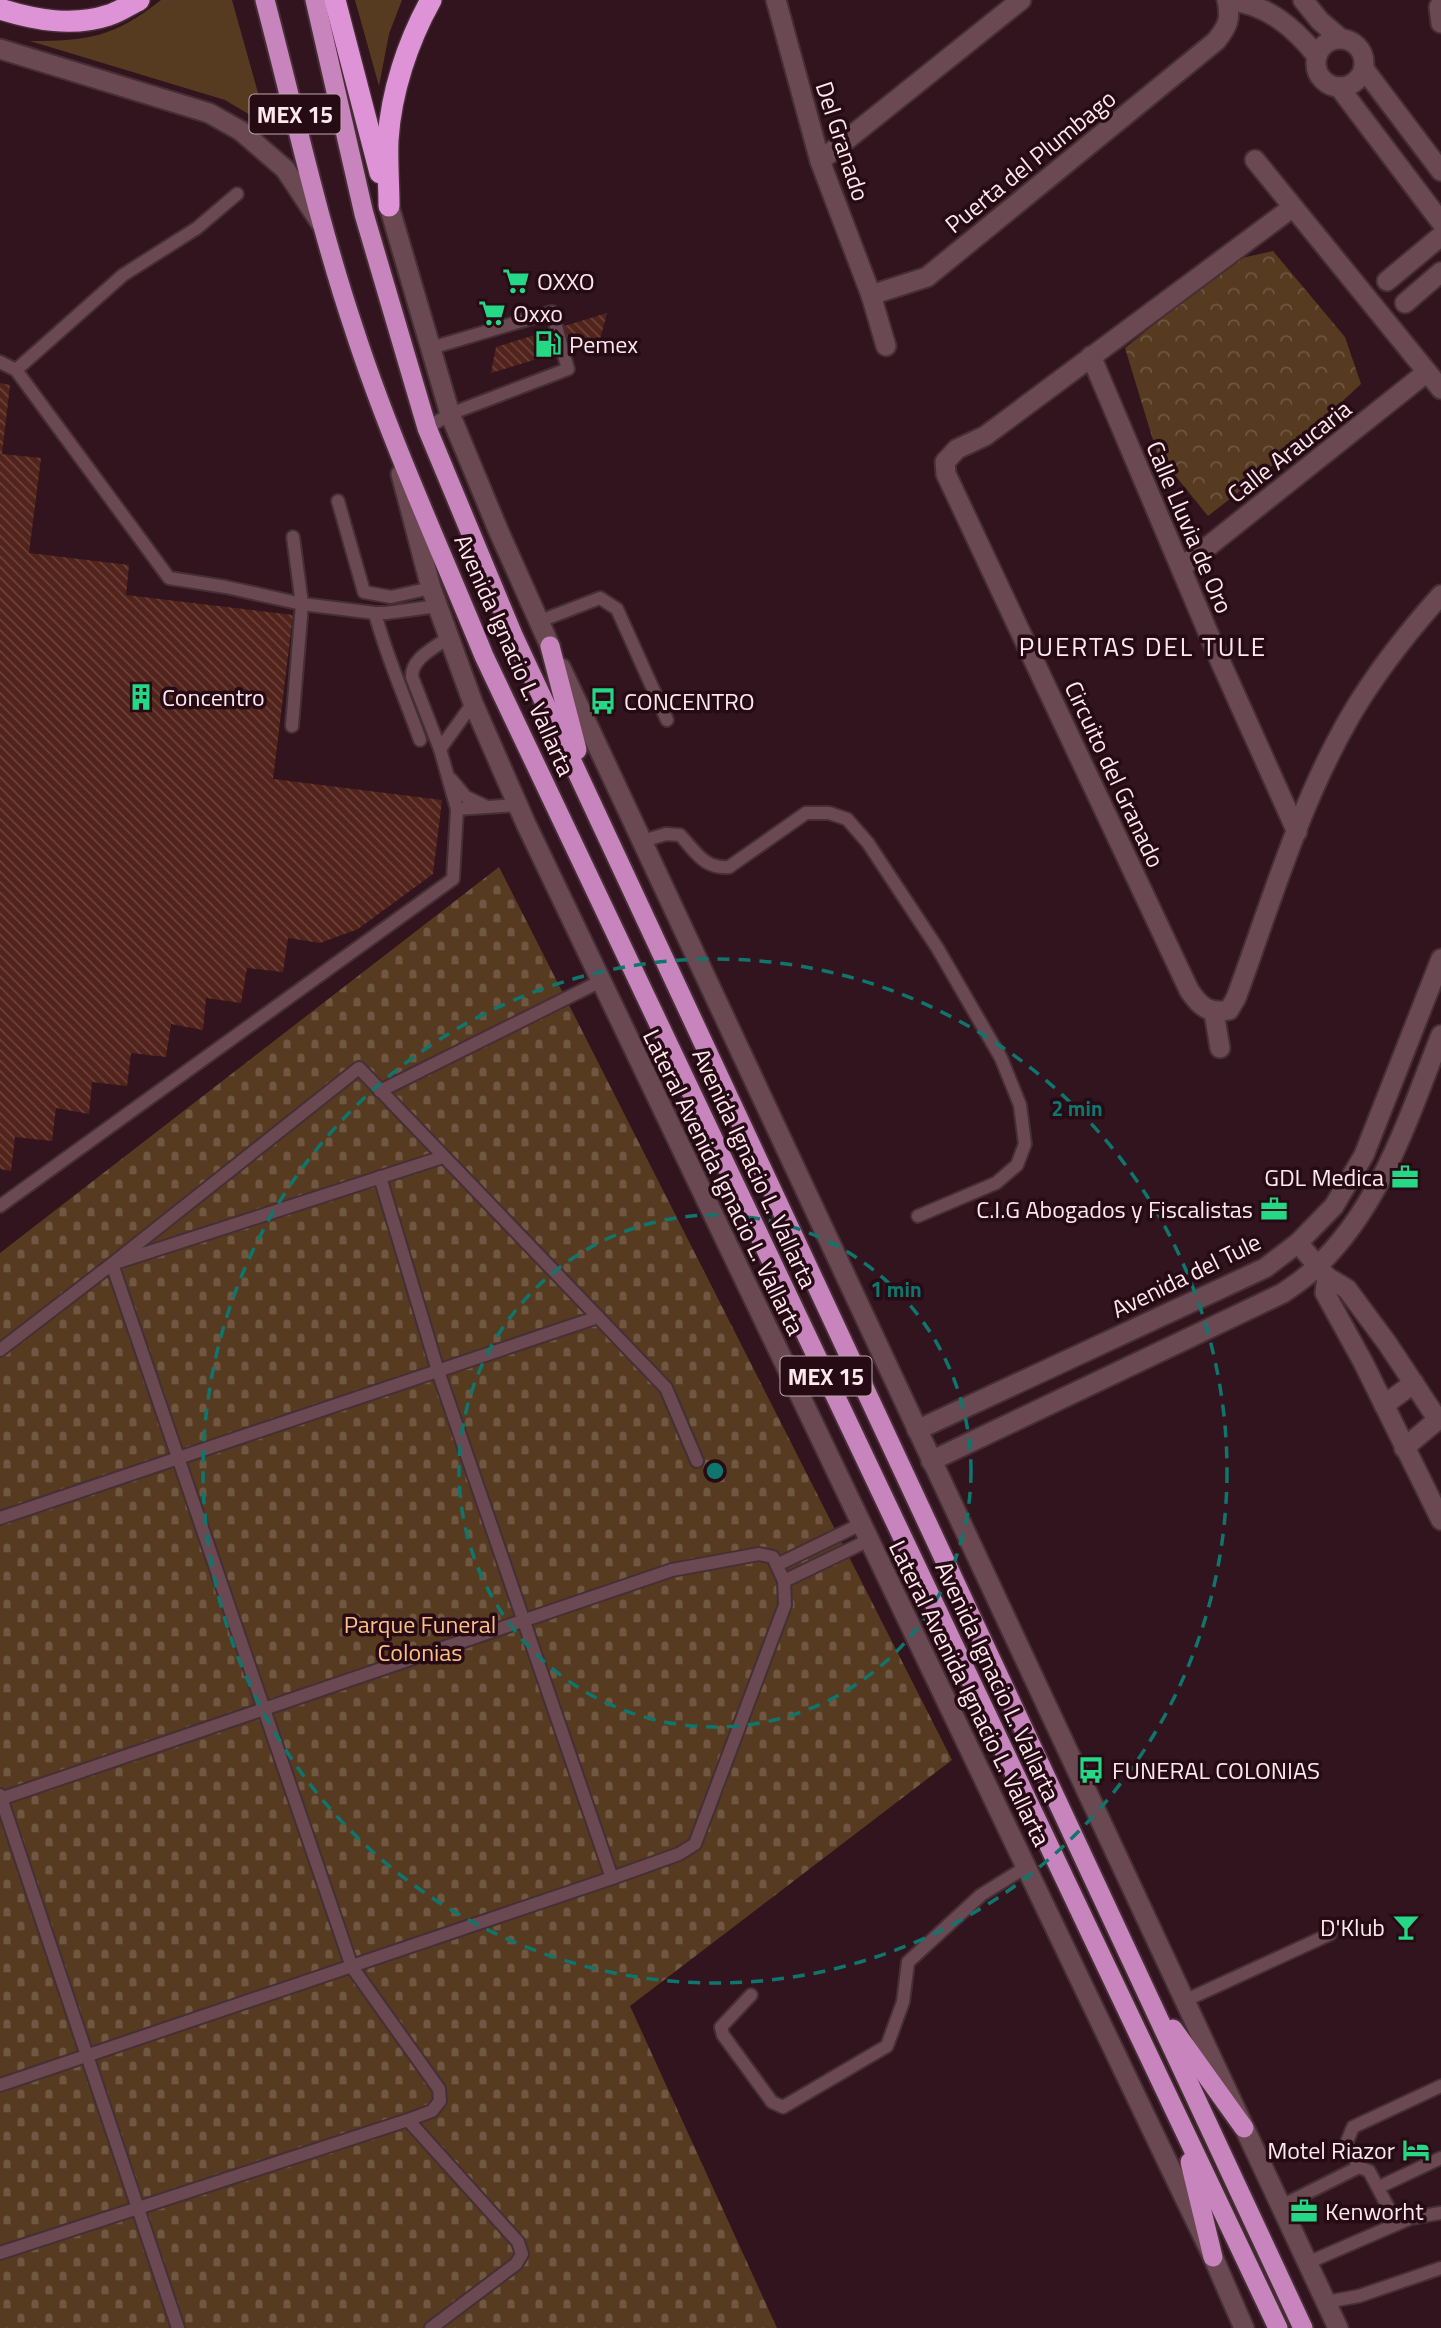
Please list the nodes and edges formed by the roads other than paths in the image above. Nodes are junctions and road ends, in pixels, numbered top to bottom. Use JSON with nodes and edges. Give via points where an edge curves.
{"nodes":[{"id":1,"x":139,"y":0,"type":"edge"},
{"id":2,"x":265,"y":0,"type":"edge"},
{"id":3,"x":314,"y":0,"type":"edge"},
{"id":4,"x":335,"y":0,"type":"edge"},
{"id":5,"x":431,"y":0,"type":"edge"},
{"id":6,"x":776,"y":0,"type":"edge"},
{"id":7,"x":1021,"y":0,"type":"edge"},
{"id":8,"x":1227,"y":0,"type":"edge"},
{"id":9,"x":1303,"y":0,"type":"edge"},
{"id":10,"x":1252,"y":4,"type":"edge"},
{"id":11,"x":1441,"y":4,"type":"edge"},
{"id":12,"x":0,"y":9,"type":"edge"},
{"id":13,"x":1441,"y":23,"type":"edge"},
{"id":14,"x":1340,"y":38,"type":"junction"},
{"id":15,"x":0,"y":49,"type":"edge"},
{"id":16,"x":1317,"y":56,"type":"junction"},
{"id":17,"x":1364,"y":69,"type":"junction"},
{"id":18,"x":1339,"y":87,"type":"junction"},
{"id":19,"x":1255,"y":160,"type":"dead end"},
{"id":20,"x":820,"y":161,"type":"junction"},
{"id":21,"x":1441,"y":171,"type":"edge"},
{"id":22,"x":237,"y":194,"type":"dead end"},
{"id":23,"x":389,"y":206,"type":"junction"},
{"id":24,"x":1293,"y":206,"type":"junction"},
{"id":25,"x":1441,"y":222,"type":"edge"},
{"id":26,"x":324,"y":227,"type":"junction"},
{"id":27,"x":1441,"y":236,"type":"edge"},
{"id":28,"x":1441,"y":272,"type":"edge"},
{"id":29,"x":871,"y":295,"type":"junction"},
{"id":30,"x":1367,"y":298,"type":"junction"},
{"id":31,"x":1385,"y":320,"type":"junction"},
{"id":32,"x":886,"y":346,"type":"dead end"},
{"id":33,"x":431,"y":348,"type":"junction"},
{"id":34,"x":1091,"y":356,"type":"junction"},
{"id":35,"x":0,"y":362,"type":"edge"},
{"id":36,"x":16,"y":370,"type":"junction"},
{"id":37,"x":1427,"y":372,"type":"junction"},
{"id":38,"x":1441,"y":389,"type":"edge"},
{"id":39,"x":450,"y":414,"type":"junction"},
{"id":40,"x":387,"y":419,"type":"junction"},
{"id":41,"x":427,"y":428,"type":"junction"},
{"id":42,"x":338,"y":501,"type":"dead end"},
{"id":43,"x":293,"y":537,"type":"dead end"},
{"id":44,"x":1181,"y":568,"type":"junction"},
{"id":45,"x":431,"y":587,"type":"junction"},
{"id":46,"x":1441,"y":595,"type":"edge"},
{"id":47,"x":302,"y":604,"type":"junction"},
{"id":48,"x":438,"y":606,"type":"junction"},
{"id":49,"x":375,"y":612,"type":"junction"},
{"id":50,"x":540,"y":621,"type":"junction"},
{"id":51,"x":449,"y":637,"type":"junction"},
{"id":52,"x":550,"y":646,"type":"junction"},
{"id":53,"x":473,"y":703,"type":"junction"},
{"id":54,"x":667,"y":720,"type":"dead end"},
{"id":55,"x":292,"y":726,"type":"dead end"},
{"id":56,"x":420,"y":740,"type":"dead end"},
{"id":57,"x":440,"y":749,"type":"junction"},
{"id":58,"x":447,"y":773,"type":"junction"},
{"id":59,"x":588,"y":795,"type":"junction"},
{"id":60,"x":518,"y":805,"type":"junction"},
{"id":61,"x":488,"y":807,"type":"junction"},
{"id":62,"x":457,"y":809,"type":"junction"},
{"id":63,"x":1297,"y":832,"type":"junction"},
{"id":64,"x":643,"y":841,"type":"junction"},
{"id":65,"x":1441,"y":959,"type":"edge"},
{"id":66,"x":601,"y":981,"type":"junction"},
{"id":67,"x":1436,"y":989,"type":"edge"},
{"id":68,"x":1214,"y":1013,"type":"junction"},
{"id":69,"x":1441,"y":1035,"type":"edge"},
{"id":70,"x":1220,"y":1048,"type":"dead end"},
{"id":71,"x":380,"y":1091,"type":"junction"},
{"id":72,"x":443,"y":1157,"type":"junction"},
{"id":73,"x":380,"y":1177,"type":"junction"},
{"id":74,"x":0,"y":1206,"type":"edge"},
{"id":75,"x":918,"y":1216,"type":"dead end"},
{"id":76,"x":1298,"y":1243,"type":"junction"},
{"id":77,"x":112,"y":1264,"type":"junction"},
{"id":78,"x":1322,"y":1271,"type":"junction"},
{"id":79,"x":598,"y":1317,"type":"junction"},
{"id":80,"x":1378,"y":1330,"type":"junction"},
{"id":81,"x":1354,"y":1346,"type":"junction"},
{"id":82,"x":0,"y":1350,"type":"edge"},
{"id":83,"x":438,"y":1371,"type":"junction"},
{"id":84,"x":1413,"y":1383,"type":"junction"},
{"id":85,"x":1384,"y":1405,"type":"junction"},
{"id":86,"x":1440,"y":1418,"type":"edge"},
{"id":87,"x":917,"y":1430,"type":"junction"},
{"id":88,"x":1404,"y":1448,"type":"junction"},
{"id":89,"x":178,"y":1458,"type":"junction"},
{"id":90,"x":696,"y":1461,"type":"dead end"},
{"id":91,"x":931,"y":1461,"type":"junction"},
{"id":92,"x":0,"y":1518,"type":"edge"},
{"id":93,"x":1441,"y":1520,"type":"edge"},
{"id":94,"x":865,"y":1532,"type":"junction"},
{"id":95,"x":777,"y":1565,"type":"junction"},
{"id":96,"x":784,"y":1581,"type":"junction"},
{"id":97,"x":522,"y":1621,"type":"junction"},
{"id":98,"x":264,"y":1709,"type":"junction"},
{"id":99,"x":0,"y":1798,"type":"edge"},
{"id":100,"x":1026,"y":1867,"type":"junction"},
{"id":101,"x":612,"y":1878,"type":"junction"},
{"id":102,"x":1330,"y":1934,"type":"dead end"},
{"id":103,"x":352,"y":1966,"type":"junction"},
{"id":104,"x":1144,"y":1988,"type":"junction"},
{"id":105,"x":751,"y":1995,"type":"dead end"},
{"id":106,"x":1184,"y":2001,"type":"junction"},
{"id":107,"x":88,"y":2056,"type":"junction"},
{"id":108,"x":0,"y":2085,"type":"edge"},
{"id":109,"x":1441,"y":2086,"type":"edge"},
{"id":110,"x":408,"y":2120,"type":"junction"},
{"id":111,"x":1180,"y":2120,"type":"junction"},
{"id":112,"x":1244,"y":2128,"type":"junction"},
{"id":113,"x":1441,"y":2158,"type":"edge"},
{"id":114,"x":1359,"y":2167,"type":"junction"},
{"id":115,"x":1379,"y":2187,"type":"junction"},
{"id":116,"x":1281,"y":2206,"type":"junction"},
{"id":117,"x":139,"y":2209,"type":"junction"},
{"id":118,"x":1441,"y":2213,"type":"edge"},
{"id":119,"x":1397,"y":2224,"type":"junction"},
{"id":120,"x":0,"y":2253,"type":"edge"},
{"id":121,"x":1213,"y":2257,"type":"junction"},
{"id":122,"x":1307,"y":2263,"type":"junction"},
{"id":123,"x":1441,"y":2267,"type":"edge"},
{"id":124,"x":1326,"y":2302,"type":"junction"},
{"id":125,"x":178,"y":2328,"type":"edge"},
{"id":126,"x":431,"y":2328,"type":"edge"},
{"id":127,"x":1244,"y":2328,"type":"edge"},
{"id":128,"x":1278,"y":2328,"type":"edge"},
{"id":129,"x":1303,"y":2328,"type":"edge"},
{"id":130,"x":1338,"y":2328,"type":"edge"}],
"edges":[{"from":1,"to":12,"type":"highway","via":[[109,15],[71,22],[31,19]]},
{"from":2,"to":26,"type":"highway","name":"Avenida Ignacio L. Vallarta","number":"MEX 15"},
{"from":3,"to":41,"type":"highway","name":"Avenida Ignacio L. Vallarta","number":"MEX 15","via":[[363,214]]},
{"from":4,"to":23,"type":"highway"},
{"from":5,"to":23,"type":"highway","via":[[415,30],[397,91],[388,139]]},
{"from":6,"to":20,"type":"street","name":"Del Granado"},
{"from":7,"to":20,"type":"street"},
{"from":8,"to":10,"type":"street","name":"Puerta del Plumbago"},
{"from":8,"to":29,"type":"street","name":"Puerta del Plumbago","via":[[1228,27],[1216,41],[927,277]]},
{"from":9,"to":14,"type":"street"},
{"from":10,"to":16,"type":"street","via":[[1287,25]]},
{"from":11,"to":13,"type":"street"},
{"from":14,"to":16,"type":"street","via":[[1330,40]]},
{"from":14,"to":17,"type":"street","via":[[1357,44]]},
{"from":15,"to":26,"type":"street","via":[[209,113],[241,131],[285,169]]},
{"from":16,"to":18,"type":"street","via":[[1320,77]]},
{"from":17,"to":18,"type":"street","via":[[1350,86]]},
{"from":17,"to":21,"type":"street"},
{"from":18,"to":25,"type":"street"},
{"from":19,"to":24,"type":"street"},
{"from":20,"to":29,"type":"street","name":"Del Granado"},
{"from":22,"to":36,"type":"lane","via":[[197,228],[123,275]]},
{"from":23,"to":33,"type":"street","name":"Avenida Ignacio L. Vallarta"},
{"from":24,"to":30,"type":"street"},
{"from":24,"to":34,"type":"street","name":"Circuito del Granado"},
{"from":26,"to":40,"type":"highway","name":"Avenida Ignacio L. Vallarta","number":"MEX 15","via":[[353,329]]},
{"from":27,"to":30,"type":"street"},
{"from":28,"to":31,"type":"street"},
{"from":29,"to":32,"type":"street"},
{"from":30,"to":31,"type":"street"},
{"from":31,"to":37,"type":"street"},
{"from":33,"to":39,"type":"street","name":"Avenida Ignacio L. Vallarta"},
{"from":33,"to":39,"type":"lane","via":[[552,312],[568,369]]},
{"from":34,"to":44,"type":"street","name":"Calle Lluvia de Oro"},
{"from":34,"to":68,"type":"street","name":"Circuito del Granado","via":[[985,436],[957,449],[945,462],[946,474],[1189,990],[1199,1004]]},
{"from":35,"to":36,"type":"lane"},
{"from":36,"to":47,"type":"lane","via":[[169,578]]},
{"from":37,"to":38,"type":"street"},
{"from":37,"to":44,"type":"street","name":"Calle Araucaria"},
{"from":39,"to":41,"type":"lane"},
{"from":39,"to":50,"type":"street","name":"Avenida Ignacio L. Vallarta"},
{"from":40,"to":45,"type":"street","name":"Lateral Avenida Ignacio L. Vallarta"},
{"from":40,"to":111,"type":"highway","name":"Avenida Ignacio L. Vallarta","number":"MEX 15","via":[[484,656]]},
{"from":41,"to":59,"type":"highway","name":"Avenida Ignacio L. Vallarta","number":"MEX 15","via":[[513,635]]},
{"from":42,"to":45,"type":"lane","via":[[364,592],[391,597]]},
{"from":43,"to":47,"type":"lane"},
{"from":44,"to":63,"type":"street","name":"Calle Lluvia de Oro"},
{"from":45,"to":48,"type":"street","name":"Lateral Avenida Ignacio L. Vallarta"},
{"from":46,"to":63,"type":"street","via":[[1399,642],[1350,717]]},
{"from":47,"to":49,"type":"lane"},
{"from":47,"to":55,"type":"lane"},
{"from":48,"to":49,"type":"lane"},
{"from":48,"to":51,"type":"street","name":"Lateral Avenida Ignacio L. Vallarta"},
{"from":49,"to":56,"type":"lane"},
{"from":50,"to":52,"type":"street","name":"Avenida Ignacio L. Vallarta"},
{"from":50,"to":54,"type":"lane","via":[[600,598],[617,608]]},
{"from":51,"to":53,"type":"street","name":"Lateral Avenida Ignacio L. Vallarta"},
{"from":51,"to":57,"type":"lane","via":[[411,668]]},
{"from":52,"to":59,"type":"highway"},
{"from":52,"to":64,"type":"street"},
{"from":53,"to":57,"type":"lane"},
{"from":53,"to":60,"type":"street","name":"Lateral Avenida Ignacio L. Vallarta"},
{"from":57,"to":58,"type":"lane"},
{"from":58,"to":61,"type":"lane","via":[[466,797]]},
{"from":58,"to":62,"type":"lane"},
{"from":59,"to":104,"type":"highway","name":"Avenida Ignacio L. Vallarta","number":"MEX 15"},
{"from":60,"to":61,"type":"lane"},
{"from":60,"to":66,"type":"street","name":"Lateral Avenida Ignacio L. Vallarta"},
{"from":61,"to":62,"type":"lane"},
{"from":62,"to":74,"type":"lane","via":[[453,879]]},
{"from":63,"to":68,"type":"street","via":[[1236,998],[1229,1010]]},
{"from":64,"to":75,"type":"lane","via":[[675,833],[710,866],[729,867],[806,813],[829,813],[848,819],[868,843],[938,949],[1001,1058],[1020,1105],[1025,1144],[1017,1165],[996,1183]]},
{"from":64,"to":87,"type":"street"},
{"from":65,"to":67,"type":"street","name":"Avenida del Tule"},
{"from":66,"to":71,"type":"lane"},
{"from":66,"to":94,"type":"street","name":"Lateral Avenida Ignacio L. Vallarta"},
{"from":67,"to":76,"type":"street","name":"Avenida del Tule","via":[[1364,1155],[1334,1206]]},
{"from":68,"to":70,"type":"street"},
{"from":69,"to":78,"type":"street","via":[[1379,1182]]},
{"from":71,"to":72,"type":"lane"},
{"from":71,"to":77,"type":"lane","via":[[359,1068]]},
{"from":72,"to":73,"type":"lane"},
{"from":72,"to":79,"type":"lane"},
{"from":73,"to":77,"type":"lane"},
{"from":73,"to":83,"type":"lane"},
{"from":76,"to":78,"type":"street"},
{"from":76,"to":87,"type":"street","name":"Avenida del Tule","via":[[1265,1268]]},
{"from":77,"to":82,"type":"lane"},
{"from":77,"to":89,"type":"lane"},
{"from":78,"to":80,"type":"street","via":[[1347,1289]]},
{"from":78,"to":81,"type":"street","via":[[1325,1293]]},
{"from":78,"to":91,"type":"street"},
{"from":79,"to":83,"type":"lane"},
{"from":79,"to":90,"type":"lane","via":[[666,1388]]},
{"from":80,"to":81,"type":"street"},
{"from":80,"to":84,"type":"street"},
{"from":81,"to":85,"type":"street"},
{"from":83,"to":89,"type":"lane"},
{"from":83,"to":97,"type":"lane"},
{"from":84,"to":85,"type":"street"},
{"from":84,"to":86,"type":"street"},
{"from":85,"to":88,"type":"street"},
{"from":86,"to":88,"type":"street"},
{"from":87,"to":91,"type":"street"},
{"from":88,"to":93,"type":"street"},
{"from":89,"to":92,"type":"lane"},
{"from":89,"to":98,"type":"lane"},
{"from":91,"to":106,"type":"street"},
{"from":94,"to":95,"type":"lane"},
{"from":94,"to":96,"type":"lane"},
{"from":94,"to":100,"type":"street","name":"Lateral Avenida Ignacio L. Vallarta"},
{"from":95,"to":96,"type":"lane"},
{"from":95,"to":97,"type":"lane","via":[[773,1557],[759,1554],[672,1570]]},
{"from":96,"to":101,"type":"lane","via":[[785,1605],[695,1844]]},
{"from":97,"to":98,"type":"lane"},
{"from":97,"to":101,"type":"lane"},
{"from":98,"to":99,"type":"lane"},
{"from":98,"to":103,"type":"lane"},
{"from":99,"to":107,"type":"lane"},
{"from":100,"to":105,"type":"lane","via":[[981,1895],[908,1962],[903,2002],[887,2046],[783,2107],[772,2102],[723,2035],[721,2027]]},
{"from":100,"to":121,"type":"street","name":"Lateral Avenida Ignacio L. Vallarta"},
{"from":101,"to":103,"type":"lane"},
{"from":102,"to":106,"type":"lane"},
{"from":103,"to":107,"type":"lane"},
{"from":103,"to":110,"type":"lane","via":[[439,2089],[440,2101],[432,2112]]},
{"from":104,"to":112,"type":"highway"},
{"from":104,"to":129,"type":"highway","name":"Avenida Ignacio L. Vallarta","number":"MEX 15"},
{"from":106,"to":112,"type":"street"},
{"from":107,"to":108,"type":"lane"},
{"from":107,"to":117,"type":"lane"},
{"from":109,"to":114,"type":"lane","via":[[1353,2127],[1346,2144]]},
{"from":110,"to":117,"type":"lane"},
{"from":110,"to":126,"type":"lane","via":[[518,2242],[522,2254],[516,2264]]},
{"from":111,"to":121,"type":"highway"},
{"from":111,"to":128,"type":"highway","name":"Avenida Ignacio L. Vallarta","number":"MEX 15"},
{"from":112,"to":116,"type":"street"},
{"from":113,"to":115,"type":"lane"},
{"from":114,"to":115,"type":"lane","via":[[1369,2171]]},
{"from":114,"to":116,"type":"lane"},
{"from":115,"to":119,"type":"lane"},
{"from":116,"to":122,"type":"street"},
{"from":117,"to":120,"type":"lane"},
{"from":117,"to":125,"type":"lane"},
{"from":118,"to":119,"type":"lane"},
{"from":119,"to":122,"type":"lane"},
{"from":121,"to":127,"type":"street","name":"Lateral Avenida Ignacio L. Vallarta"},
{"from":122,"to":124,"type":"street"},
{"from":123,"to":124,"type":"lane","via":[[1359,2296]]},
{"from":124,"to":130,"type":"street"}]}
